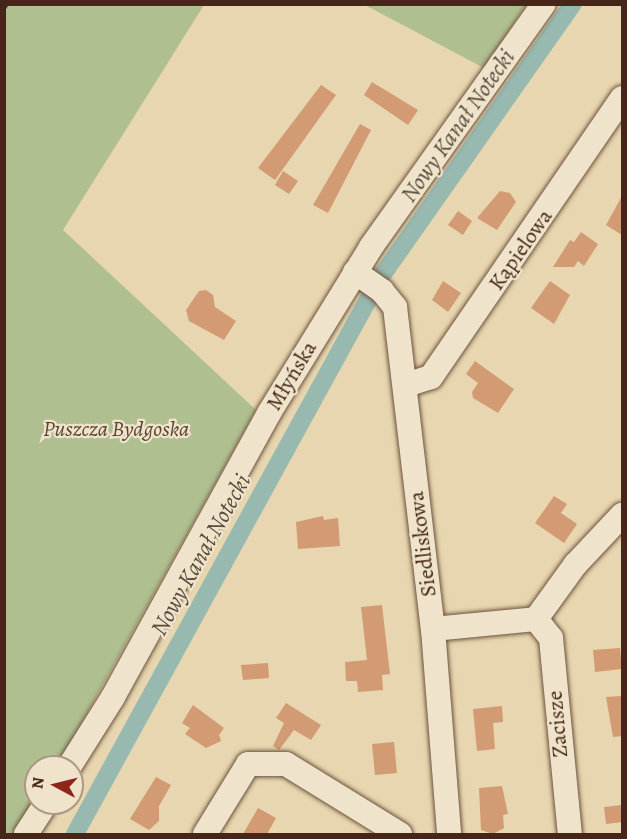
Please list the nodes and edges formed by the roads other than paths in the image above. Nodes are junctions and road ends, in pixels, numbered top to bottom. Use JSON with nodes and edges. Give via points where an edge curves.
{"nodes":[{"id":1,"x":544,"y":4,"type":"edge"},
{"id":2,"x":622,"y":98,"type":"edge"},
{"id":3,"x":355,"y":272,"type":"junction"},
{"id":4,"x":406,"y":385,"type":"junction"},
{"id":5,"x":622,"y":515,"type":"edge"},
{"id":6,"x":536,"y":619,"type":"junction"},
{"id":7,"x":433,"y":629,"type":"junction"},
{"id":8,"x":77,"y":755,"type":"edge"},
{"id":9,"x":38,"y":815,"type":"edge"},
{"id":10,"x":26,"y":834,"type":"edge"},
{"id":11,"x":205,"y":834,"type":"edge"},
{"id":12,"x":400,"y":834,"type":"edge"},
{"id":13,"x":449,"y":834,"type":"edge"},
{"id":14,"x":570,"y":834,"type":"edge"}],
"edges":[{"from":1,"to":3,"type":"street","name":"Młyńska"},
{"from":2,"to":4,"type":"street","name":"Kąpielowa","via":[[432,377]]},
{"from":3,"to":4,"type":"street","name":"Siedliskowa","via":[[382,291],[394,307]]},
{"from":3,"to":8,"type":"street","name":"Młyńska","via":[[269,413],[113,697]]},
{"from":4,"to":7,"type":"street","name":"Siedliskowa"},
{"from":5,"to":6,"type":"street","via":[[575,565]]},
{"from":6,"to":7,"type":"street"},
{"from":6,"to":14,"type":"street","name":"Zacisze","via":[[551,638]]},
{"from":7,"to":13,"type":"street","name":"Siedliskowa"},
{"from":9,"to":10,"type":"street"},
{"from":11,"to":12,"type":"street","via":[[248,764],[286,764]]}]}
